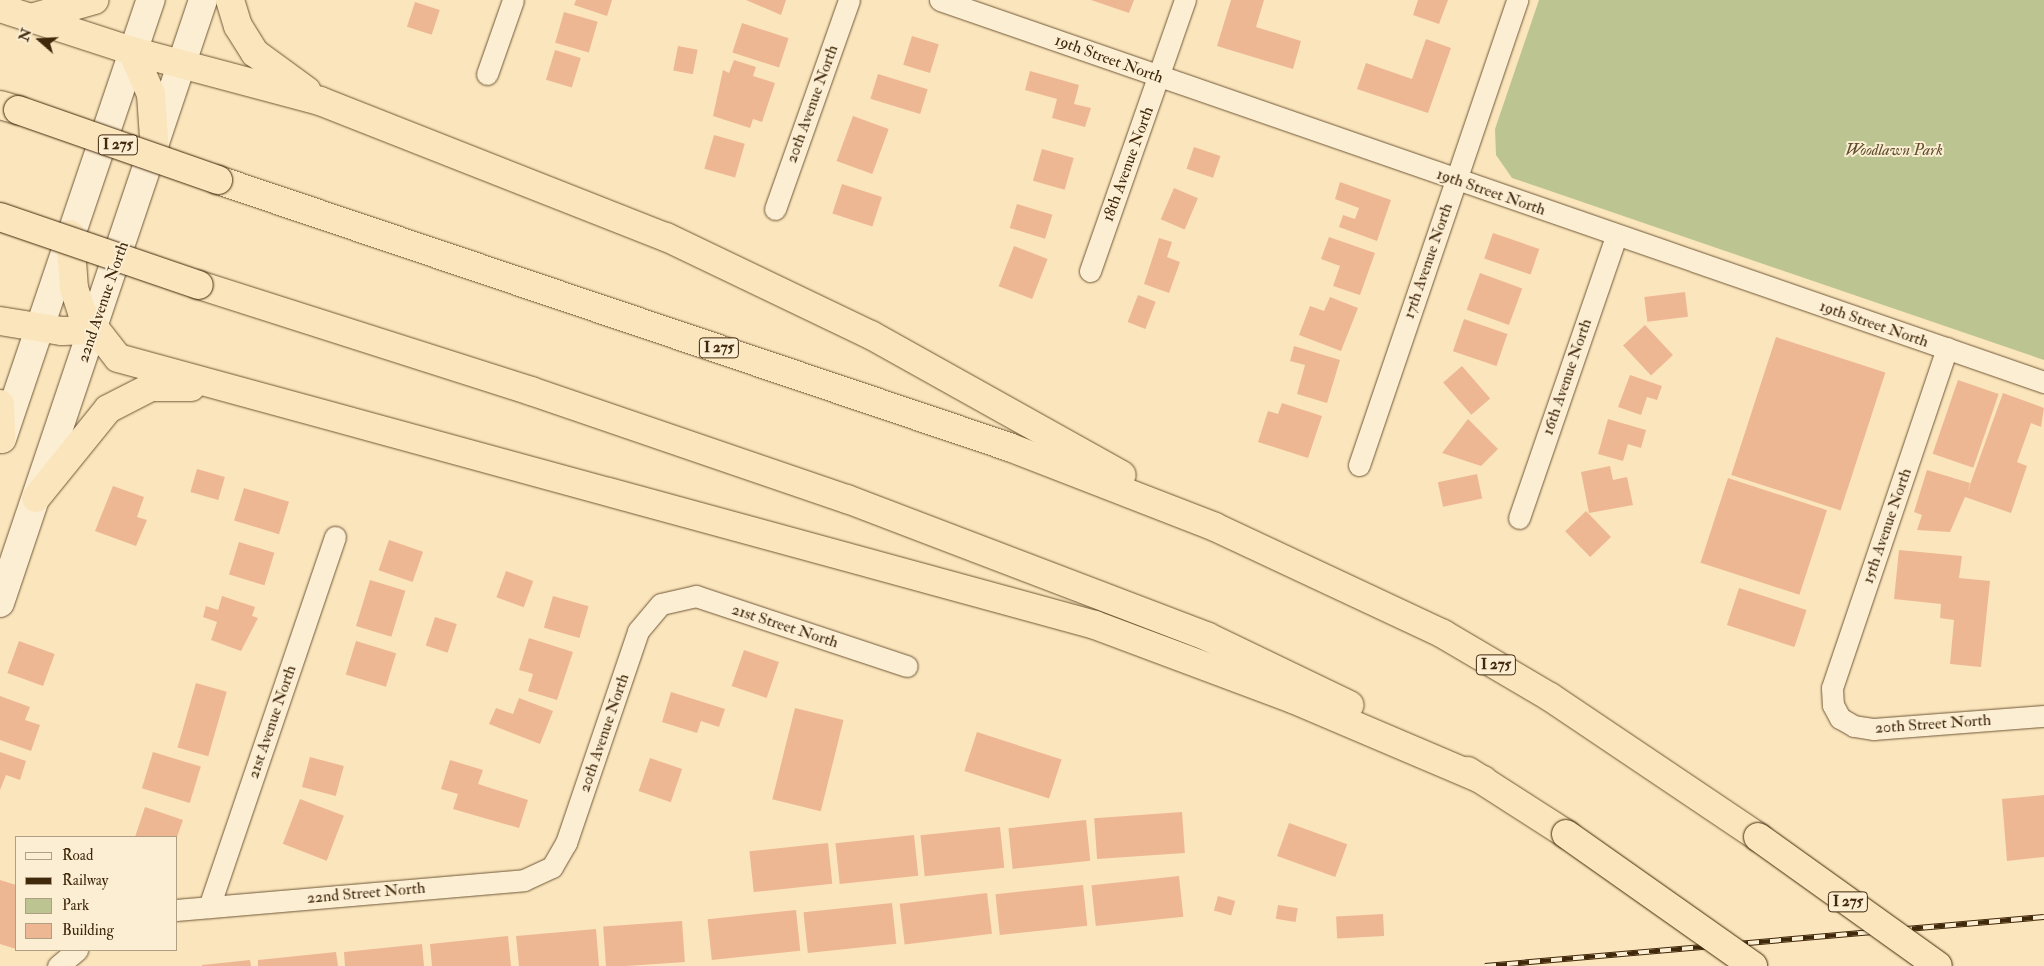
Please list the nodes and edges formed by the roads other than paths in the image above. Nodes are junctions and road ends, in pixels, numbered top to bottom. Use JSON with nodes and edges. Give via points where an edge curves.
{"nodes":[{"id":1,"x":94,"y":0,"type":"edge"},
{"id":2,"x":151,"y":0,"type":"edge"},
{"id":3,"x":203,"y":0,"type":"edge"},
{"id":4,"x":230,"y":0,"type":"edge"},
{"id":5,"x":513,"y":0,"type":"edge"},
{"id":6,"x":850,"y":0,"type":"edge"},
{"id":7,"x":940,"y":0,"type":"edge"},
{"id":8,"x":1185,"y":0,"type":"edge"},
{"id":9,"x":1517,"y":0,"type":"edge"},
{"id":10,"x":0,"y":8,"type":"edge"},
{"id":11,"x":32,"y":18,"type":"junction"},
{"id":12,"x":132,"y":52,"type":"junction"},
{"id":13,"x":183,"y":65,"type":"junction"},
{"id":14,"x":487,"y":74,"type":"dead end"},
{"id":15,"x":1159,"y":77,"type":"junction"},
{"id":16,"x":320,"y":101,"type":"junction"},
{"id":17,"x":9,"y":108,"type":"edge"},
{"id":18,"x":155,"y":152,"type":"junction"},
{"id":19,"x":1456,"y":180,"type":"junction"},
{"id":20,"x":775,"y":209,"type":"dead end"},
{"id":21,"x":0,"y":217,"type":"edge"},
{"id":22,"x":70,"y":234,"type":"junction"},
{"id":23,"x":1616,"y":236,"type":"junction"},
{"id":24,"x":1090,"y":271,"type":"dead end"},
{"id":25,"x":0,"y":321,"type":"edge"},
{"id":26,"x":38,"y":328,"type":"junction"},
{"id":27,"x":92,"y":330,"type":"junction"},
{"id":28,"x":1947,"y":348,"type":"junction"},
{"id":29,"x":2044,"y":382,"type":"edge"},
{"id":30,"x":213,"y":387,"type":"junction"},
{"id":31,"x":0,"y":404,"type":"edge"},
{"id":32,"x":1,"y":441,"type":"edge"},
{"id":33,"x":1359,"y":465,"type":"dead end"},
{"id":34,"x":36,"y":498,"type":"junction"},
{"id":35,"x":1519,"y":518,"type":"dead end"},
{"id":36,"x":1215,"y":527,"type":"junction"},
{"id":37,"x":335,"y":537,"type":"dead end"},
{"id":38,"x":0,"y":603,"type":"edge"},
{"id":39,"x":662,"y":604,"type":"joint"},
{"id":40,"x":907,"y":666,"type":"dead end"},
{"id":41,"x":1833,"y":705,"type":"joint"},
{"id":42,"x":2044,"y":716,"type":"edge"},
{"id":43,"x":1483,"y":780,"type":"junction"},
{"id":44,"x":552,"y":867,"type":"joint"},
{"id":45,"x":209,"y":906,"type":"junction"},
{"id":46,"x":178,"y":910,"type":"edge"},
{"id":47,"x":76,"y":951,"type":"edge"},
{"id":48,"x":58,"y":966,"type":"edge"},
{"id":49,"x":1753,"y":966,"type":"edge"},
{"id":50,"x":1938,"y":966,"type":"edge"}],
"edges":[{"from":1,"to":11,"type":"highway"},
{"from":2,"to":12,"type":"main road"},
{"from":3,"to":13,"type":"main road","name":"22nd Avenue North"},
{"from":4,"to":16,"type":"highway","via":[[238,26],[255,53]]},
{"from":5,"to":14,"type":"street"},
{"from":6,"to":20,"type":"street","name":"20th Avenue North"},
{"from":7,"to":15,"type":"street","name":"19th Street North"},
{"from":8,"to":15,"type":"street","name":"18th Avenue North"},
{"from":9,"to":19,"type":"street","name":"17th Avenue North"},
{"from":10,"to":11,"type":"highway"},
{"from":11,"to":12,"type":"highway"},
{"from":12,"to":13,"type":"highway"},
{"from":12,"to":18,"type":"highway","via":[[151,94]]},
{"from":12,"to":22,"type":"main road"},
{"from":13,"to":16,"type":"highway"},
{"from":13,"to":18,"type":"main road","name":"22nd Avenue North"},
{"from":15,"to":19,"type":"street","name":"19th Street North"},
{"from":15,"to":24,"type":"street","name":"18th Avenue North"},
{"from":16,"to":36,"type":"highway","via":[[666,237],[764,282],[870,335]]},
{"from":17,"to":36,"type":"highway","number":"I 275","bridge":true,"via":[[1010,446]]},
{"from":18,"to":27,"type":"main road","name":"22nd Avenue North"},
{"from":19,"to":23,"type":"street","name":"19th Street North"},
{"from":19,"to":33,"type":"street","name":"17th Avenue North"},
{"from":21,"to":43,"type":"highway","bridge":true,"via":[[810,487],[1106,596],[1299,680]]},
{"from":22,"to":26,"type":"main road"},
{"from":22,"to":27,"type":"highway","via":[[74,288]]},
{"from":23,"to":28,"type":"street","name":"19th Street North"},
{"from":23,"to":35,"type":"street","name":"16th Avenue North"},
{"from":25,"to":26,"type":"highway"},
{"from":26,"to":27,"type":"highway"},
{"from":26,"to":32,"type":"main road"},
{"from":27,"to":30,"type":"highway","via":[[118,358]]},
{"from":27,"to":34,"type":"main road","name":"22nd Avenue North"},
{"from":28,"to":29,"type":"street","name":"19th Street North"},
{"from":28,"to":41,"type":"street","name":"15th Avenue North","via":[[1832,688]]},
{"from":30,"to":34,"type":"highway","via":[[151,387],[126,397],[108,409]]},
{"from":30,"to":43,"type":"highway","via":[[1095,625],[1293,699]]},
{"from":31,"to":32,"type":"highway"},
{"from":34,"to":38,"type":"main road","name":"22nd Avenue North"},
{"from":36,"to":50,"type":"highway","number":"I 275","bridge":true,"via":[[1443,634],[1558,702],[1758,837]]},
{"from":37,"to":45,"type":"street","name":"21st Avenue North"},
{"from":39,"to":40,"type":"street","name":"21st Street North","via":[[696,596]]},
{"from":39,"to":44,"type":"street","name":"20th Avenue North","via":[[638,631],[566,843]]},
{"from":41,"to":42,"type":"street","name":"20th Street North","via":[[1840,718],[1854,726],[1874,729]]},
{"from":43,"to":49,"type":"highway","bridge":true,"via":[[1566,834]]},
{"from":44,"to":45,"type":"street","name":"22nd Street North","via":[[524,880]]},
{"from":45,"to":46,"type":"street","name":"22nd Street North"},
{"from":47,"to":48,"type":"street"}]}
